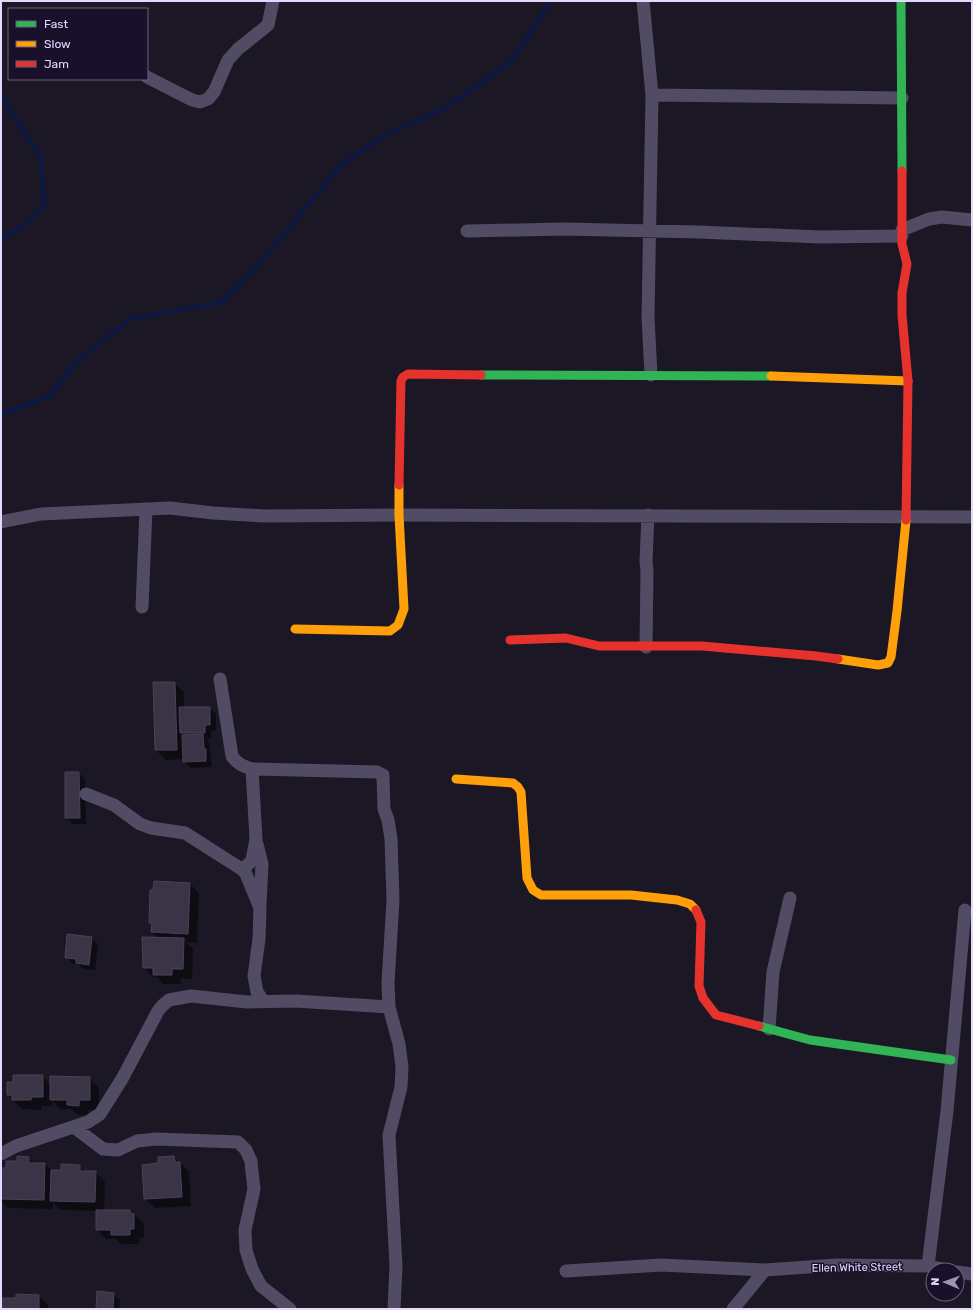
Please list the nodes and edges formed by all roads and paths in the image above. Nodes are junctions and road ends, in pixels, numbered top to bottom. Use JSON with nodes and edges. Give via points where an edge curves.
{"nodes":[{"id":1,"x":273,"y":1,"type":"edge"},
{"id":2,"x":643,"y":1,"type":"edge"},
{"id":3,"x":901,"y":1,"type":"edge"},
{"id":4,"x":148,"y":78,"type":"edge"},
{"id":5,"x":652,"y":95,"type":"junction"},
{"id":6,"x":902,"y":98,"type":"junction"},
{"id":7,"x":972,"y":220,"type":"edge"},
{"id":8,"x":467,"y":231,"type":"dead end"},
{"id":9,"x":650,"y":231,"type":"junction"},
{"id":10,"x":902,"y":233,"type":"junction"},
{"id":11,"x":651,"y":375,"type":"junction"},
{"id":12,"x":908,"y":381,"type":"junction"},
{"id":13,"x":146,"y":509,"type":"junction"},
{"id":14,"x":399,"y":515,"type":"junction"},
{"id":15,"x":648,"y":515,"type":"junction"},
{"id":16,"x":906,"y":516,"type":"junction"},
{"id":17,"x":972,"y":517,"type":"edge"},
{"id":18,"x":1,"y":522,"type":"edge"},
{"id":19,"x":142,"y":607,"type":"dead end"},
{"id":20,"x":295,"y":629,"type":"dead end"},
{"id":21,"x":510,"y":640,"type":"dead end"},
{"id":22,"x":646,"y":647,"type":"junction"},
{"id":23,"x":220,"y":679,"type":"dead end"},
{"id":24,"x":252,"y":769,"type":"junction"},
{"id":25,"x":456,"y":779,"type":"dead end"},
{"id":26,"x":86,"y":794,"type":"dead end"},
{"id":27,"x":256,"y":838,"type":"junction"},
{"id":28,"x":243,"y":870,"type":"junction"},
{"id":29,"x":790,"y":898,"type":"dead end"},
{"id":30,"x":260,"y":908,"type":"junction"},
{"id":31,"x":965,"y":910,"type":"dead end"},
{"id":32,"x":264,"y":1002,"type":"junction"},
{"id":33,"x":389,"y":1007,"type":"junction"},
{"id":34,"x":769,"y":1029,"type":"junction"},
{"id":35,"x":951,"y":1060,"type":"junction"},
{"id":36,"x":74,"y":1127,"type":"junction"},
{"id":37,"x":1,"y":1154,"type":"edge"},
{"id":38,"x":928,"y":1262,"type":"edge"},
{"id":39,"x":925,"y":1266,"type":"edge"},
{"id":40,"x":766,"y":1270,"type":"junction"},
{"id":41,"x":566,"y":1271,"type":"dead end"},
{"id":42,"x":290,"y":1309,"type":"edge"},
{"id":43,"x":394,"y":1309,"type":"edge"},
{"id":44,"x":733,"y":1309,"type":"edge"}],
"edges":[{"from":1,"to":4,"type":"street","via":[[268,24],[228,60],[214,92],[208,99],[200,102],[192,100]]},
{"from":2,"to":5,"type":"street"},
{"from":3,"to":6,"type":"street"},
{"from":5,"to":6,"type":"street"},
{"from":5,"to":9,"type":"street"},
{"from":6,"to":10,"type":"street"},
{"from":7,"to":10,"type":"street","via":[[942,217],[929,219]]},
{"from":8,"to":9,"type":"street"},
{"from":9,"to":10,"type":"street","via":[[820,237]]},
{"from":9,"to":11,"type":"street","via":[[648,317]]},
{"from":10,"to":12,"type":"street","via":[[906,272],[902,293],[902,316]]},
{"from":11,"to":12,"type":"street","via":[[749,375]]},
{"from":11,"to":14,"type":"street","via":[[408,374],[402,381]]},
{"from":12,"to":16,"type":"street"},
{"from":13,"to":14,"type":"street","via":[[170,508],[265,516]]},
{"from":13,"to":18,"type":"street","via":[[41,514]]},
{"from":13,"to":19,"type":"street"},
{"from":14,"to":15,"type":"street"},
{"from":14,"to":20,"type":"street","via":[[404,609],[395,630]]},
{"from":15,"to":16,"type":"street"},
{"from":15,"to":22,"type":"street"},
{"from":16,"to":17,"type":"street"},
{"from":16,"to":22,"type":"street","via":[[897,611],[888,663],[878,666],[816,656],[702,646]]},
{"from":21,"to":22,"type":"street","via":[[566,638],[599,646]]},
{"from":23,"to":24,"type":"street","via":[[232,756],[241,765]]},
{"from":24,"to":27,"type":"street"},
{"from":24,"to":33,"type":"street","via":[[378,772],[382,775],[384,809],[391,839],[393,900]]},
{"from":25,"to":34,"type":"street","via":[[513,783],[518,787],[521,792],[527,878],[533,890],[541,895],[631,895],[690,904],[697,911],[701,922],[699,986],[706,1003],[716,1014]]},
{"from":26,"to":28,"type":"street","via":[[114,805],[140,824],[185,833]]},
{"from":27,"to":28,"type":"street","via":[[252,860]]},
{"from":27,"to":30,"type":"street","via":[[262,864]]},
{"from":28,"to":30,"type":"street"},
{"from":29,"to":34,"type":"street","via":[[773,972]]},
{"from":30,"to":32,"type":"street","via":[[260,939],[254,976],[257,992]]},
{"from":31,"to":35,"type":"street"},
{"from":32,"to":33,"type":"street","via":[[296,1001]]},
{"from":32,"to":36,"type":"street","via":[[191,996],[169,1000],[158,1011],[100,1114]]},
{"from":33,"to":43,"type":"street","via":[[402,1067],[401,1087],[389,1136],[396,1266]]},
{"from":34,"to":35,"type":"street","via":[[810,1040]]},
{"from":35,"to":38,"type":"street"},
{"from":36,"to":37,"type":"street","via":[[16,1146]]},
{"from":36,"to":42,"type":"street","via":[[103,1149],[118,1150],[137,1141],[156,1138],[238,1142],[246,1150],[251,1161],[254,1189],[245,1230],[246,1250],[261,1286]]},
{"from":39,"to":40,"type":"street","name":"Ellen White Street","via":[[837,1265]]},
{"from":40,"to":41,"type":"street","name":"Ellen White Street","via":[[661,1265]]},
{"from":40,"to":44,"type":"street"}]}
